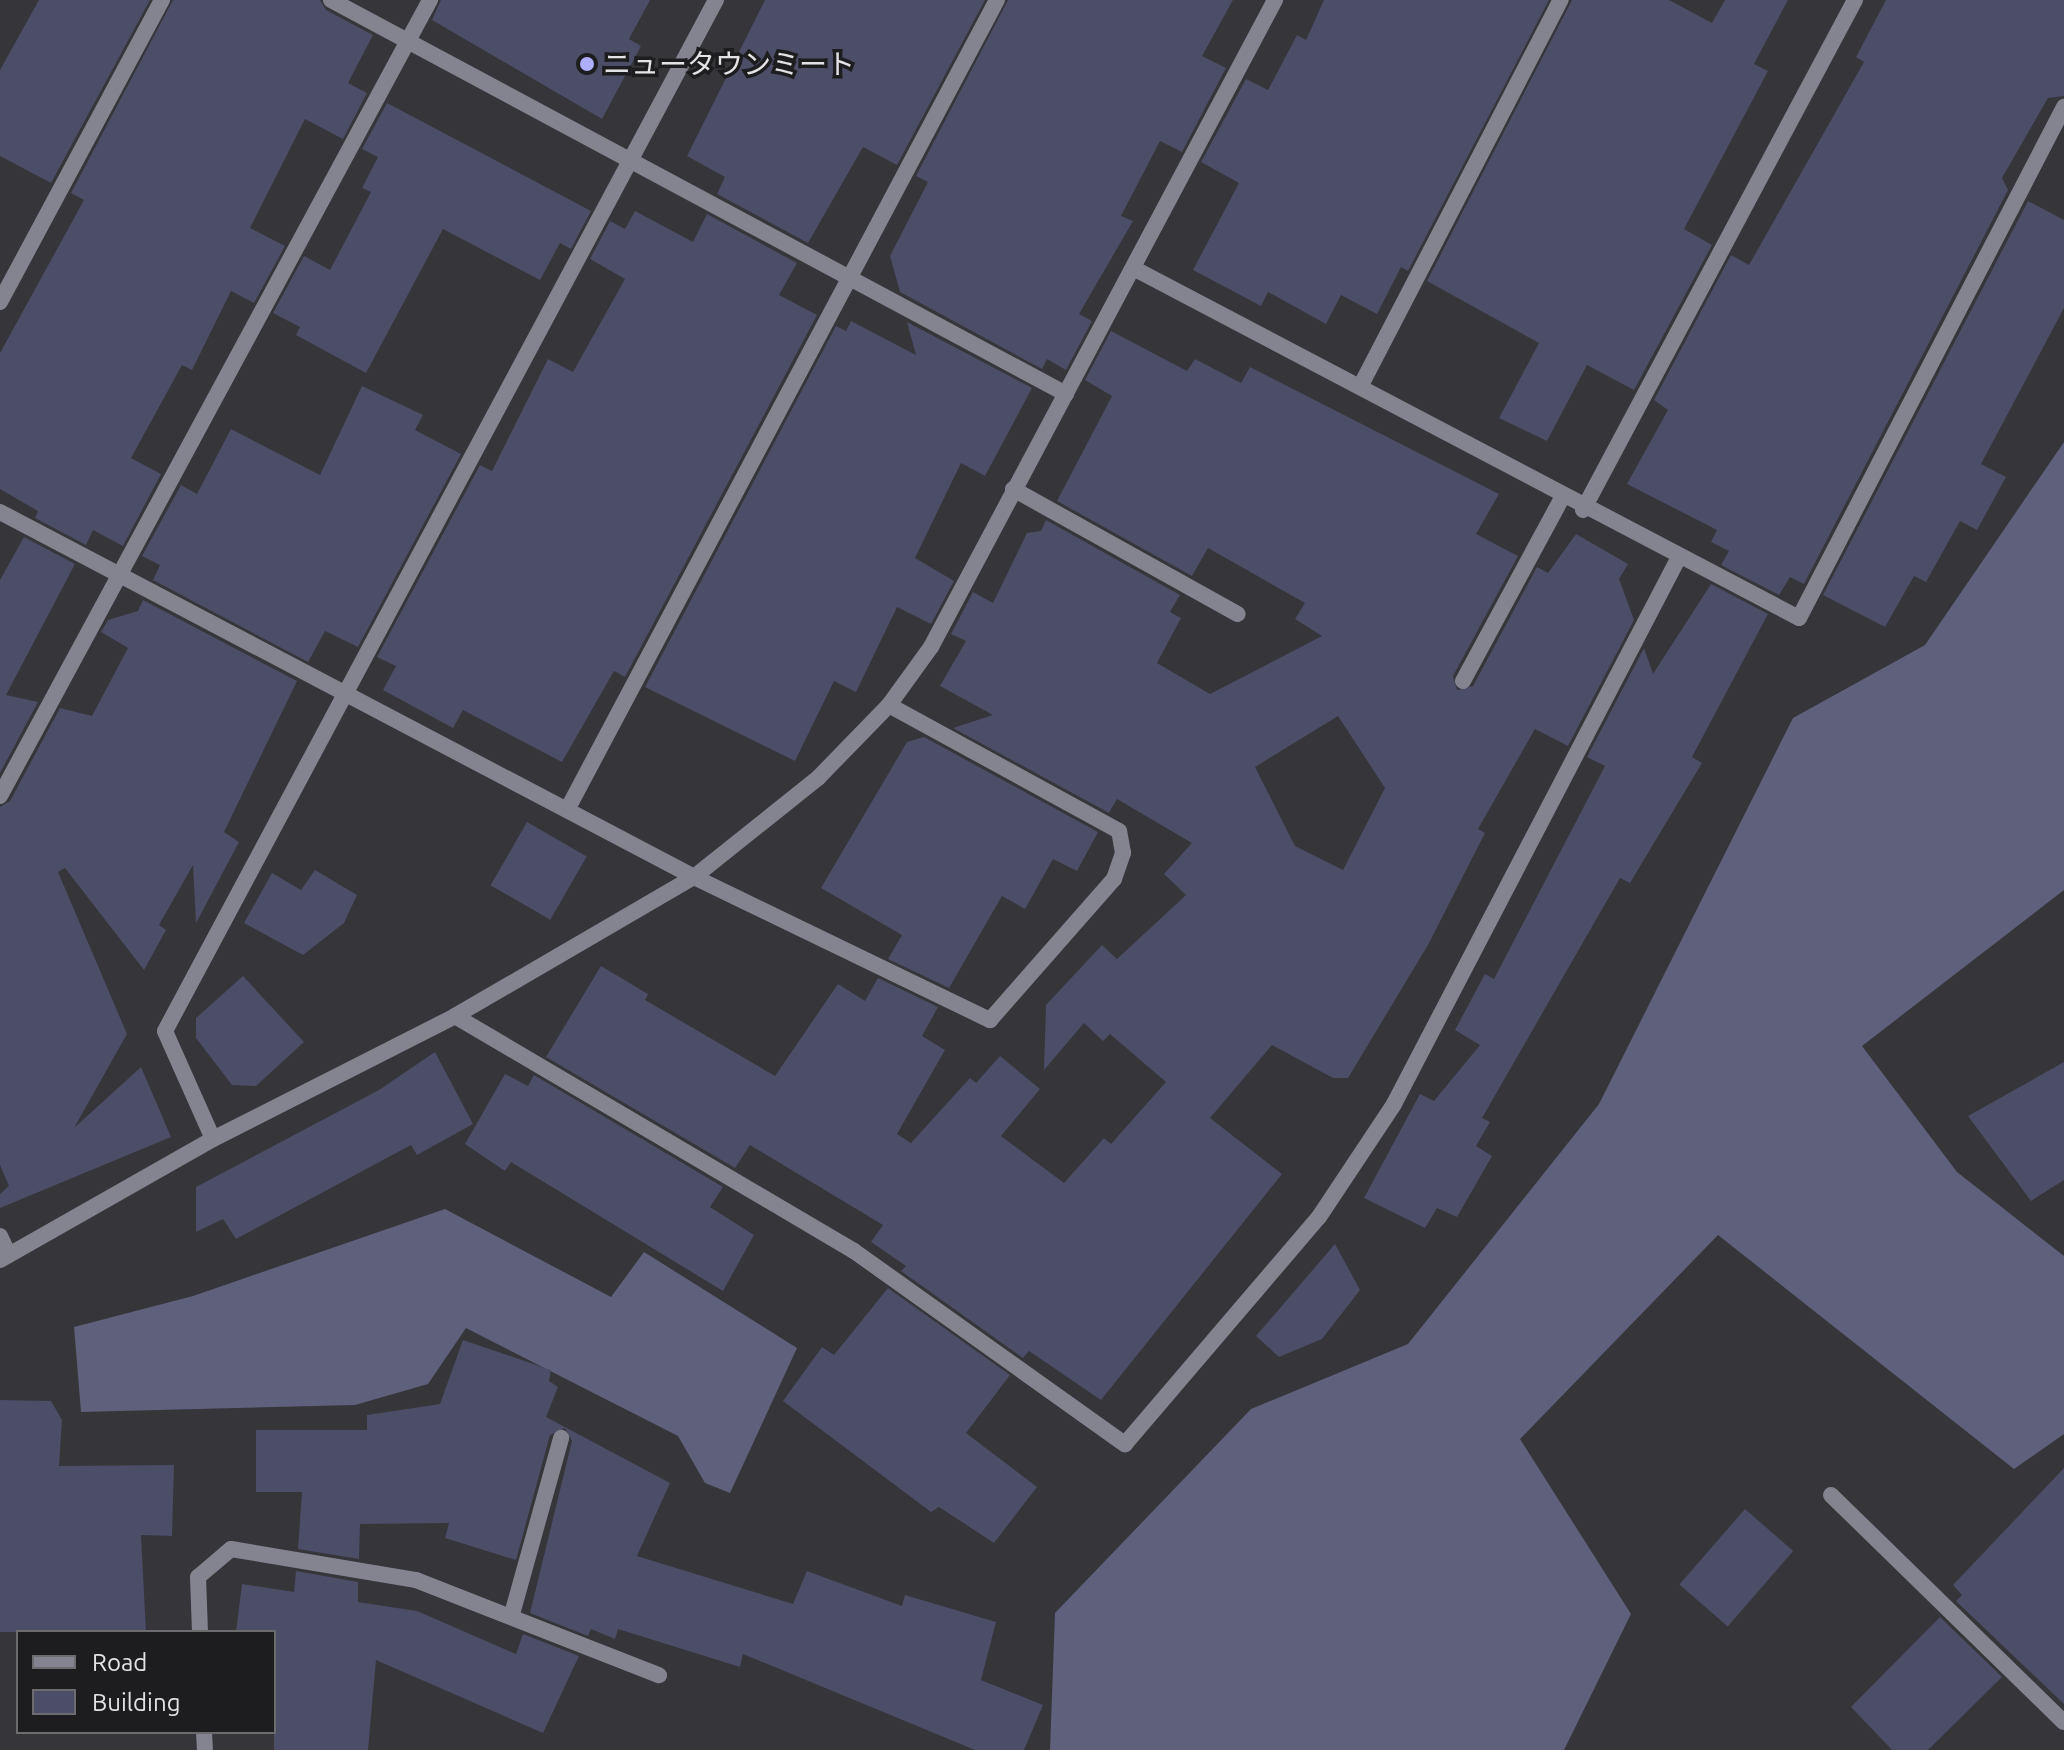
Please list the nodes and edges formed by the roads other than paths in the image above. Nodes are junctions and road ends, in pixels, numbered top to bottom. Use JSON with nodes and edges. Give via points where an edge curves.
{"nodes":[{"id":1,"x":162,"y":0,"type":"edge"},
{"id":2,"x":331,"y":0,"type":"edge"},
{"id":3,"x":430,"y":0,"type":"edge"},
{"id":4,"x":716,"y":0,"type":"edge"},
{"id":5,"x":997,"y":0,"type":"edge"},
{"id":6,"x":1275,"y":0,"type":"edge"},
{"id":7,"x":1561,"y":0,"type":"edge"},
{"id":8,"x":1855,"y":0,"type":"edge"},
{"id":9,"x":408,"y":41,"type":"junction"},
{"id":10,"x":2064,"y":107,"type":"edge"},
{"id":11,"x":632,"y":158,"type":"junction"},
{"id":12,"x":1135,"y":269,"type":"junction"},
{"id":13,"x":852,"y":276,"type":"junction"},
{"id":14,"x":0,"y":302,"type":"edge"},
{"id":15,"x":1360,"y":387,"type":"junction"},
{"id":16,"x":1066,"y":394,"type":"junction"},
{"id":17,"x":1013,"y":489,"type":"junction"},
{"id":18,"x":1562,"y":498,"type":"junction"},
{"id":19,"x":1583,"y":510,"type":"junction"},
{"id":20,"x":0,"y":512,"type":"edge"},
{"id":21,"x":1678,"y":559,"type":"junction"},
{"id":22,"x":120,"y":577,"type":"junction"},
{"id":23,"x":1238,"y":614,"type":"dead end"},
{"id":24,"x":1463,"y":681,"type":"dead end"},
{"id":25,"x":344,"y":693,"type":"junction"},
{"id":26,"x":889,"y":705,"type":"junction"},
{"id":27,"x":0,"y":796,"type":"edge"},
{"id":28,"x":567,"y":810,"type":"junction"},
{"id":29,"x":694,"y":877,"type":"junction"},
{"id":30,"x":455,"y":1016,"type":"junction"},
{"id":31,"x":213,"y":1139,"type":"junction"},
{"id":32,"x":0,"y":1236,"type":"edge"},
{"id":33,"x":4,"y":1258,"type":"edge"},
{"id":34,"x":561,"y":1438,"type":"dead end"},
{"id":35,"x":1831,"y":1495,"type":"dead end"},
{"id":36,"x":512,"y":1614,"type":"junction"},
{"id":37,"x":200,"y":1630,"type":"edge"},
{"id":38,"x":659,"y":1675,"type":"dead end"},
{"id":39,"x":2064,"y":1722,"type":"edge"}],
"edges":[{"from":1,"to":14,"type":"street"},
{"from":2,"to":9,"type":"street"},
{"from":3,"to":9,"type":"street"},
{"from":4,"to":11,"type":"street"},
{"from":5,"to":13,"type":"street"},
{"from":6,"to":12,"type":"street"},
{"from":7,"to":15,"type":"street"},
{"from":8,"to":19,"type":"street"},
{"from":9,"to":11,"type":"street"},
{"from":9,"to":22,"type":"street"},
{"from":10,"to":21,"type":"street","via":[[1799,618]]},
{"from":11,"to":13,"type":"street"},
{"from":11,"to":25,"type":"street"},
{"from":12,"to":15,"type":"street"},
{"from":12,"to":16,"type":"street"},
{"from":13,"to":16,"type":"street"},
{"from":13,"to":28,"type":"street"},
{"from":15,"to":18,"type":"street"},
{"from":16,"to":17,"type":"street"},
{"from":17,"to":23,"type":"street"},
{"from":17,"to":26,"type":"street","via":[[931,647]]},
{"from":18,"to":19,"type":"street"},
{"from":18,"to":24,"type":"street"},
{"from":19,"to":21,"type":"street"},
{"from":20,"to":22,"type":"street"},
{"from":21,"to":30,"type":"street","via":[[1394,1104],[1319,1217],[1125,1444],[854,1251]]},
{"from":22,"to":25,"type":"street"},
{"from":22,"to":27,"type":"street"},
{"from":25,"to":28,"type":"street"},
{"from":25,"to":31,"type":"street","via":[[165,1031]]},
{"from":26,"to":29,"type":"street","via":[[818,778]]},
{"from":26,"to":29,"type":"street","via":[[1119,831],[1123,853],[1114,879],[990,1020]]},
{"from":28,"to":29,"type":"street"},
{"from":29,"to":30,"type":"street"},
{"from":30,"to":31,"type":"street"},
{"from":31,"to":33,"type":"street"},
{"from":32,"to":33,"type":"street"},
{"from":34,"to":36,"type":"street"},
{"from":35,"to":39,"type":"street"},
{"from":36,"to":37,"type":"street","via":[[416,1580],[231,1549],[198,1577]]},
{"from":36,"to":38,"type":"street"}]}
